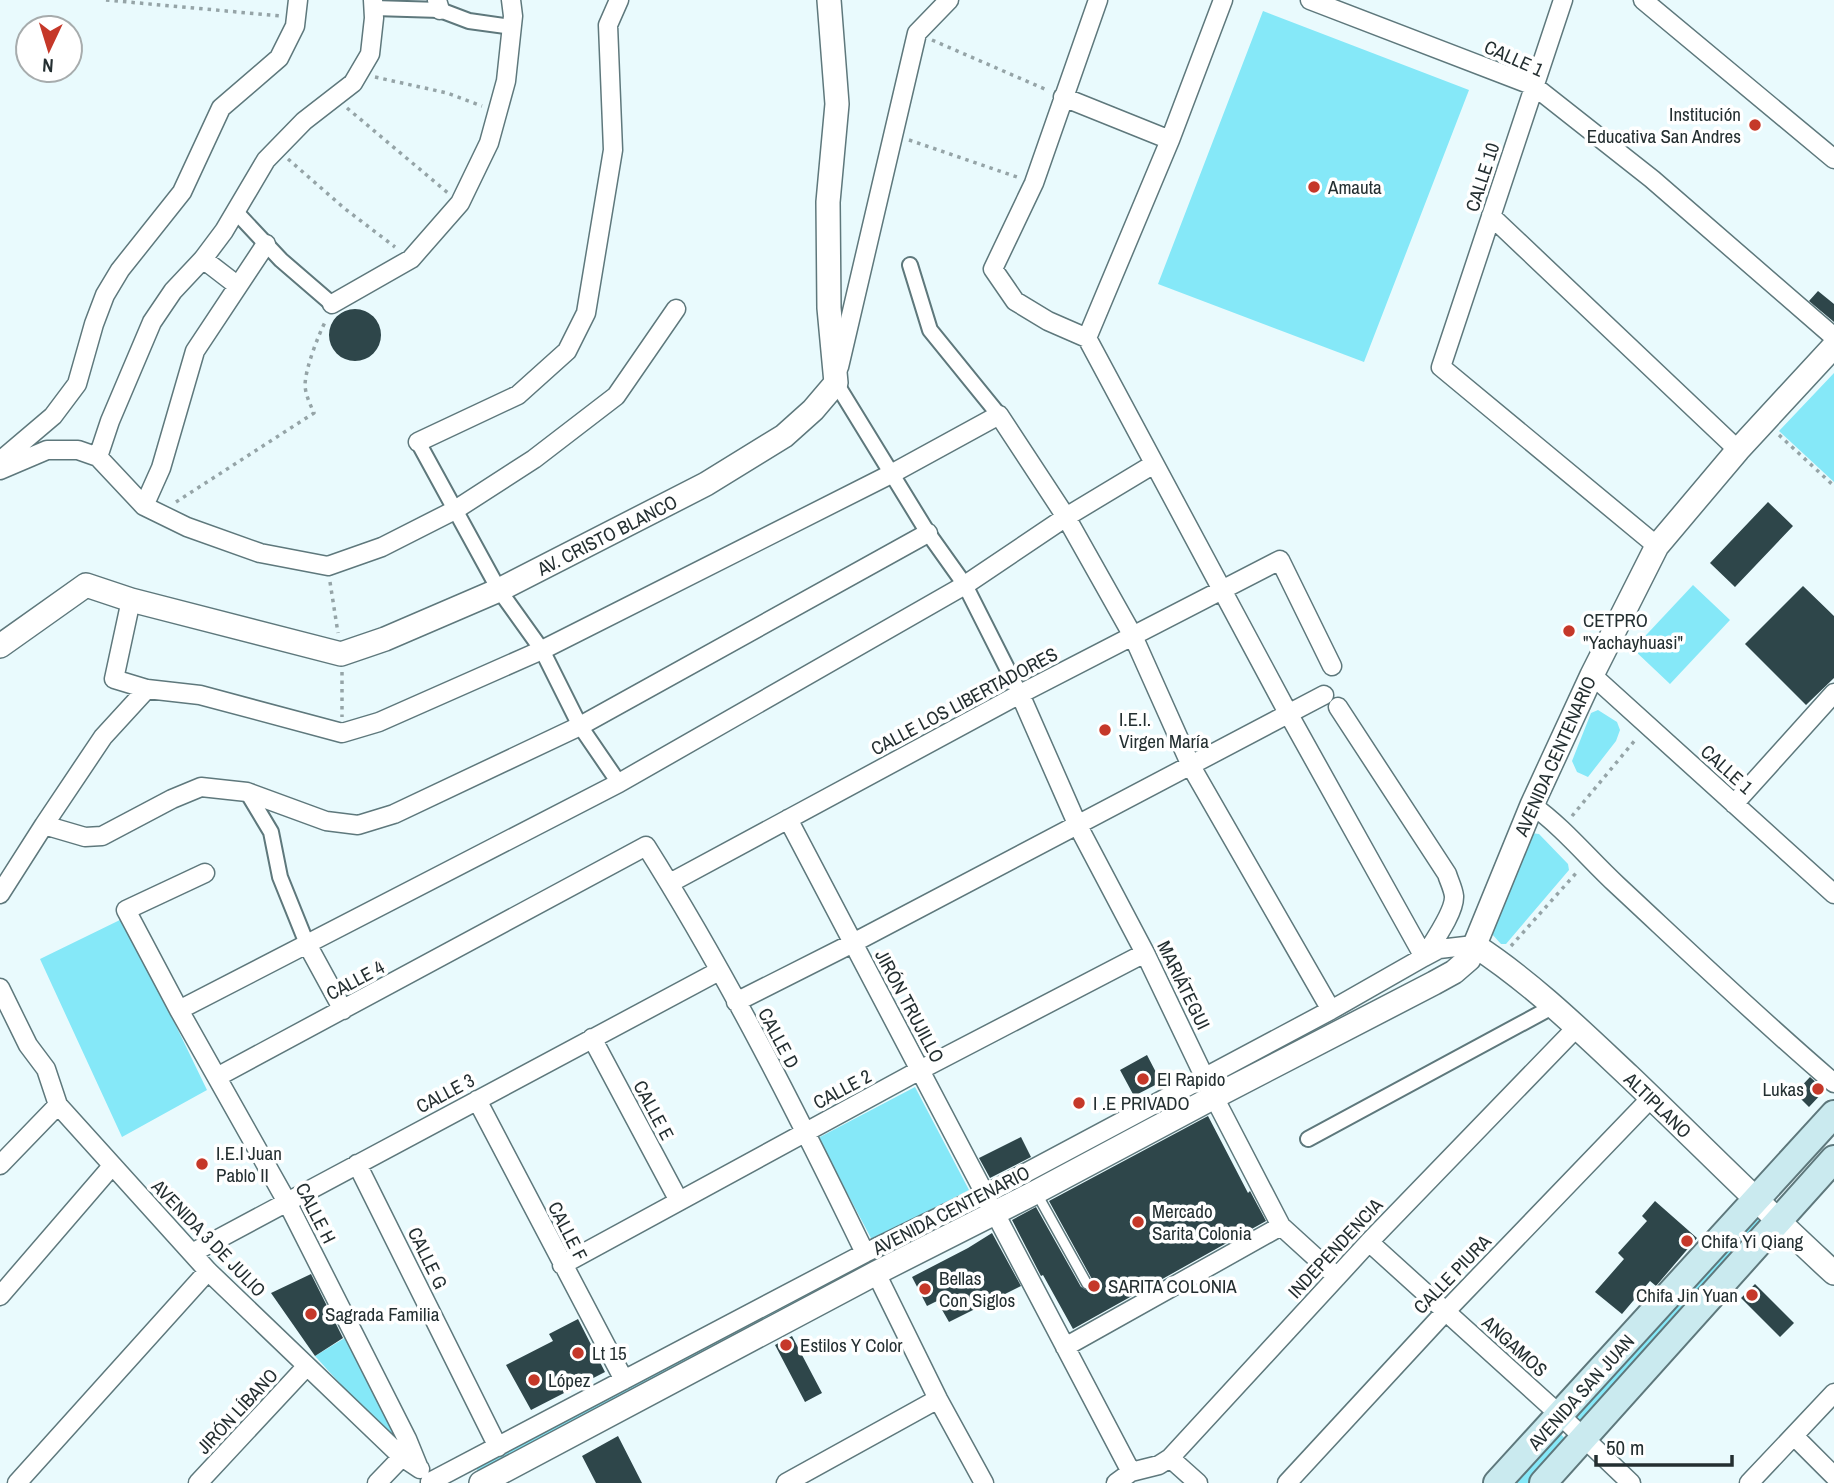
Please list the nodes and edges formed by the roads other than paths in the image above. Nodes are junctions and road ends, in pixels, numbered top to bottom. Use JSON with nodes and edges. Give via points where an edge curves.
{"nodes":[{"id":1,"x":511,"y":0,"type":"edge"},
{"id":2,"x":619,"y":0,"type":"edge"},
{"id":3,"x":829,"y":0,"type":"edge"},
{"id":4,"x":949,"y":0,"type":"edge"},
{"id":5,"x":1098,"y":0,"type":"edge"},
{"id":6,"x":1223,"y":0,"type":"edge"},
{"id":7,"x":1310,"y":0,"type":"edge"},
{"id":8,"x":1563,"y":0,"type":"edge"},
{"id":9,"x":1643,"y":0,"type":"edge"},
{"id":10,"x":373,"y":4,"type":"edge"},
{"id":11,"x":438,"y":5,"type":"edge"},
{"id":12,"x":1356,"y":8,"type":"edge"},
{"id":13,"x":297,"y":9,"type":"edge"},
{"id":14,"x":512,"y":27,"type":"junction"},
{"id":15,"x":1534,"y":86,"type":"junction"},
{"id":16,"x":1063,"y":97,"type":"junction"},
{"id":17,"x":1170,"y":139,"type":"junction"},
{"id":18,"x":1834,"y":159,"type":"edge"},
{"id":19,"x":237,"y":213,"type":"junction"},
{"id":20,"x":1491,"y":216,"type":"junction"},
{"id":21,"x":266,"y":244,"type":"junction"},
{"id":22,"x":203,"y":260,"type":"junction"},
{"id":23,"x":910,"y":265,"type":"dead end"},
{"id":24,"x":238,"y":286,"type":"junction"},
{"id":25,"x":332,"y":304,"type":"joint"},
{"id":26,"x":676,"y":309,"type":"dead end"},
{"id":27,"x":1834,"y":337,"type":"edge"},
{"id":28,"x":1087,"y":338,"type":"junction"},
{"id":29,"x":1834,"y":346,"type":"edge"},
{"id":30,"x":836,"y":383,"type":"junction"},
{"id":31,"x":999,"y":415,"type":"junction"},
{"id":32,"x":418,"y":442,"type":"joint"},
{"id":33,"x":1738,"y":450,"type":"junction"},
{"id":34,"x":98,"y":457,"type":"junction"},
{"id":35,"x":0,"y":461,"type":"edge"},
{"id":36,"x":1154,"y":464,"type":"junction"},
{"id":37,"x":0,"y":470,"type":"edge"},
{"id":38,"x":893,"y":473,"type":"junction"},
{"id":39,"x":152,"y":509,"type":"junction"},
{"id":40,"x":455,"y":510,"type":"junction"},
{"id":41,"x":1066,"y":517,"type":"junction"},
{"id":42,"x":928,"y":533,"type":"junction"},
{"id":43,"x":1657,"y":546,"type":"junction"},
{"id":44,"x":965,"y":585,"type":"junction"},
{"id":45,"x":499,"y":590,"type":"junction"},
{"id":46,"x":1222,"y":590,"type":"junction"},
{"id":47,"x":131,"y":600,"type":"junction"},
{"id":48,"x":1133,"y":636,"type":"junction"},
{"id":49,"x":0,"y":646,"type":"edge"},
{"id":50,"x":542,"y":650,"type":"junction"},
{"id":51,"x":1332,"y":666,"type":"dead end"},
{"id":52,"x":1591,"y":675,"type":"junction"},
{"id":53,"x":147,"y":689,"type":"junction"},
{"id":54,"x":1834,"y":693,"type":"edge"},
{"id":55,"x":1020,"y":694,"type":"junction"},
{"id":56,"x":1324,"y":695,"type":"dead end"},
{"id":57,"x":1338,"y":707,"type":"dead end"},
{"id":58,"x":1288,"y":713,"type":"junction"},
{"id":59,"x":580,"y":726,"type":"junction"},
{"id":60,"x":1191,"y":764,"type":"junction"},
{"id":61,"x":619,"y":783,"type":"junction"},
{"id":62,"x":247,"y":792,"type":"junction"},
{"id":63,"x":1734,"y":804,"type":"junction"},
{"id":64,"x":1532,"y":805,"type":"junction"},
{"id":65,"x":788,"y":819,"type":"junction"},
{"id":66,"x":1077,"y":824,"type":"junction"},
{"id":67,"x":44,"y":825,"type":"junction"},
{"id":68,"x":205,"y":873,"type":"dead end"},
{"id":69,"x":670,"y":883,"type":"junction"},
{"id":70,"x":0,"y":894,"type":"edge"},
{"id":71,"x":1834,"y":894,"type":"edge"},
{"id":72,"x":853,"y":943,"type":"junction"},
{"id":73,"x":307,"y":944,"type":"junction"},
{"id":74,"x":1474,"y":945,"type":"junction"},
{"id":75,"x":1144,"y":953,"type":"junction"},
{"id":76,"x":1424,"y":957,"type":"junction"},
{"id":77,"x":719,"y":971,"type":"junction"},
{"id":78,"x":0,"y":988,"type":"edge"},
{"id":79,"x":736,"y":1002,"type":"junction"},
{"id":80,"x":1554,"y":1006,"type":"junction"},
{"id":81,"x":178,"y":1010,"type":"junction"},
{"id":82,"x":343,"y":1010,"type":"junction"},
{"id":83,"x":1331,"y":1010,"type":"junction"},
{"id":84,"x":1577,"y":1027,"type":"junction"},
{"id":85,"x":592,"y":1038,"type":"junction"},
{"id":86,"x":920,"y":1070,"type":"junction"},
{"id":87,"x":217,"y":1077,"type":"junction"},
{"id":88,"x":1834,"y":1083,"type":"edge"},
{"id":89,"x":1210,"y":1087,"type":"junction"},
{"id":90,"x":1651,"y":1098,"type":"junction"},
{"id":91,"x":477,"y":1100,"type":"junction"},
{"id":92,"x":58,"y":1105,"type":"junction"},
{"id":93,"x":1834,"y":1114,"type":"edge"},
{"id":94,"x":806,"y":1132,"type":"junction"},
{"id":95,"x":1308,"y":1139,"type":"dead end"},
{"id":96,"x":1834,"y":1159,"type":"edge"},
{"id":97,"x":357,"y":1164,"type":"junction"},
{"id":98,"x":0,"y":1166,"type":"edge"},
{"id":99,"x":112,"y":1166,"type":"junction"},
{"id":100,"x":1036,"y":1192,"type":"junction"},
{"id":101,"x":679,"y":1201,"type":"junction"},
{"id":102,"x":1755,"y":1201,"type":"junction"},
{"id":103,"x":287,"y":1202,"type":"junction"},
{"id":104,"x":991,"y":1203,"type":"junction"},
{"id":105,"x":1778,"y":1222,"type":"junction"},
{"id":106,"x":1281,"y":1226,"type":"junction"},
{"id":107,"x":1369,"y":1242,"type":"junction"},
{"id":108,"x":192,"y":1253,"type":"junction"},
{"id":109,"x":870,"y":1263,"type":"junction"},
{"id":110,"x":562,"y":1265,"type":"junction"},
{"id":111,"x":208,"y":1270,"type":"junction"},
{"id":112,"x":1834,"y":1273,"type":"edge"},
{"id":113,"x":1337,"y":1276,"type":"junction"},
{"id":114,"x":1087,"y":1284,"type":"dead end"},
{"id":115,"x":0,"y":1296,"type":"edge"},
{"id":116,"x":1446,"y":1311,"type":"junction"},
{"id":117,"x":1065,"y":1348,"type":"junction"},
{"id":118,"x":306,"y":1367,"type":"junction"},
{"id":119,"x":624,"y":1380,"type":"junction"},
{"id":120,"x":1834,"y":1393,"type":"edge"},
{"id":121,"x":938,"y":1399,"type":"junction"},
{"id":122,"x":1560,"y":1415,"type":"junction"},
{"id":123,"x":1794,"y":1436,"type":"junction"},
{"id":124,"x":1584,"y":1438,"type":"junction"},
{"id":125,"x":498,"y":1447,"type":"junction"},
{"id":126,"x":402,"y":1457,"type":"junction"},
{"id":127,"x":1170,"y":1458,"type":"junction"},
{"id":128,"x":418,"y":1466,"type":"junction"},
{"id":129,"x":1834,"y":1476,"type":"edge"},
{"id":130,"x":1123,"y":1478,"type":"edge"},
{"id":131,"x":17,"y":1483,"type":"edge"},
{"id":132,"x":198,"y":1483,"type":"edge"},
{"id":133,"x":377,"y":1483,"type":"edge"},
{"id":134,"x":430,"y":1483,"type":"edge"},
{"id":135,"x":481,"y":1483,"type":"edge"},
{"id":136,"x":786,"y":1483,"type":"edge"},
{"id":137,"x":984,"y":1483,"type":"edge"},
{"id":138,"x":1198,"y":1483,"type":"edge"},
{"id":139,"x":1287,"y":1483,"type":"edge"},
{"id":140,"x":1497,"y":1483,"type":"edge"},
{"id":141,"x":1543,"y":1483,"type":"edge"},
{"id":142,"x":1631,"y":1483,"type":"edge"},
{"id":143,"x":1749,"y":1483,"type":"edge"}],
"edges":[{"from":1,"to":14,"type":"street"},
{"from":2,"to":32,"type":"street","via":[[608,25],[613,150],[586,313],[568,351],[518,394]]},
{"from":3,"to":30,"type":"street","via":[[837,104],[828,202],[829,308]]},
{"from":4,"to":30,"type":"street","via":[[917,33]]},
{"from":5,"to":16,"type":"street"},
{"from":6,"to":17,"type":"street"},
{"from":7,"to":12,"type":"street","name":"CALLE 1"},
{"from":8,"to":15,"type":"street","name":"CALLE 10"},
{"from":9,"to":18,"type":"street"},
{"from":10,"to":11,"type":"street"},
{"from":10,"to":19,"type":"street","via":[[370,54],[353,83],[276,149]]},
{"from":11,"to":14,"type":"street","via":[[469,20]]},
{"from":12,"to":15,"type":"street","name":"CALLE 1"},
{"from":13,"to":35,"type":"street","via":[[295,26],[279,58],[221,108],[182,192],[104,295],[77,384],[53,416]]},
{"from":14,"to":25,"type":"street","via":[[506,81],[489,142],[460,203],[411,259]]},
{"from":15,"to":20,"type":"street","name":"CALLE 10"},
{"from":15,"to":27,"type":"street","name":"CALLE 1","via":[[1652,179]]},
{"from":16,"to":17,"type":"street"},
{"from":16,"to":28,"type":"street","via":[[1034,183],[993,269],[1016,301]]},
{"from":17,"to":28,"type":"street"},
{"from":19,"to":21,"type":"street"},
{"from":19,"to":22,"type":"street"},
{"from":20,"to":33,"type":"street"},
{"from":20,"to":43,"type":"street","name":"CALLE 10","via":[[1441,367]]},
{"from":21,"to":24,"type":"street"},
{"from":21,"to":25,"type":"street"},
{"from":22,"to":24,"type":"street"},
{"from":22,"to":34,"type":"street","via":[[152,322]]},
{"from":23,"to":31,"type":"street","via":[[930,330]]},
{"from":24,"to":39,"type":"street","via":[[195,351]]},
{"from":26,"to":40,"type":"street","via":[[615,397],[534,459]]},
{"from":28,"to":36,"type":"street"},
{"from":29,"to":33,"type":"street","name":"AVENIDA CENTENARIO"},
{"from":30,"to":38,"type":"street"},
{"from":30,"to":45,"type":"street","name":"AV. CRISTO BLANCO","via":[[785,436],[706,484]]},
{"from":31,"to":38,"type":"street"},
{"from":31,"to":41,"type":"street"},
{"from":32,"to":40,"type":"street"},
{"from":33,"to":43,"type":"street","name":"AVENIDA CENTENARIO"},
{"from":34,"to":37,"type":"street","via":[[78,450],[47,450]]},
{"from":34,"to":39,"type":"street"},
{"from":36,"to":41,"type":"street"},
{"from":36,"to":46,"type":"street"},
{"from":38,"to":42,"type":"street"},
{"from":38,"to":50,"type":"street"},
{"from":39,"to":40,"type":"street","via":[[187,527],[260,552],[328,566],[382,547]]},
{"from":40,"to":45,"type":"street"},
{"from":41,"to":44,"type":"street"},
{"from":41,"to":48,"type":"street"},
{"from":42,"to":44,"type":"street"},
{"from":42,"to":59,"type":"street"},
{"from":43,"to":52,"type":"street","name":"AVENIDA CENTENARIO"},
{"from":44,"to":55,"type":"street"},
{"from":44,"to":61,"type":"street"},
{"from":45,"to":47,"type":"street","name":"AV. CRISTO BLANCO","via":[[341,654]]},
{"from":45,"to":50,"type":"street"},
{"from":46,"to":48,"type":"street","name":"CALLE LOS LIBERTADORES"},
{"from":46,"to":51,"type":"street","name":"CALLE LOS LIBERTADORES","via":[[1280,560]]},
{"from":46,"to":58,"type":"street"},
{"from":47,"to":49,"type":"street","name":"AV. CRISTO BLANCO","via":[[86,585]]},
{"from":47,"to":53,"type":"street","via":[[114,679]]},
{"from":48,"to":55,"type":"street","name":"CALLE LOS LIBERTADORES"},
{"from":48,"to":60,"type":"street"},
{"from":50,"to":53,"type":"street","via":[[379,722],[342,733],[200,695]]},
{"from":50,"to":59,"type":"street"},
{"from":52,"to":63,"type":"street","name":"CALLE 1"},
{"from":52,"to":64,"type":"street","name":"AVENIDA CENTENARIO"},
{"from":53,"to":67,"type":"street","via":[[103,737]]},
{"from":54,"to":63,"type":"street"},
{"from":55,"to":65,"type":"street","name":"CALLE LOS LIBERTADORES"},
{"from":55,"to":66,"type":"street","name":"MARIÁTEGUI"},
{"from":56,"to":58,"type":"street"},
{"from":57,"to":76,"type":"street","via":[[1447,874],[1454,898],[1451,910]]},
{"from":58,"to":60,"type":"street"},
{"from":58,"to":76,"type":"street"},
{"from":59,"to":61,"type":"street"},
{"from":59,"to":62,"type":"street","via":[[394,814],[358,825],[326,821]]},
{"from":60,"to":66,"type":"street"},
{"from":60,"to":83,"type":"street"},
{"from":61,"to":73,"type":"street"},
{"from":62,"to":67,"type":"street","via":[[201,787],[102,836],[85,837]]},
{"from":62,"to":73,"type":"street","via":[[271,832],[280,877]]},
{"from":63,"to":71,"type":"street","name":"CALLE 1"},
{"from":64,"to":74,"type":"street","name":"AVENIDA CENTENARIO"},
{"from":64,"to":88,"type":"street"},
{"from":65,"to":69,"type":"street","name":"CALLE LOS LIBERTADORES"},
{"from":65,"to":72,"type":"street","name":"JIRÓN TRUJILLO"},
{"from":66,"to":72,"type":"street"},
{"from":66,"to":75,"type":"street","name":"MARIÁTEGUI"},
{"from":67,"to":70,"type":"street"},
{"from":68,"to":81,"type":"street","name":"CALLE H","via":[[126,910]]},
{"from":69,"to":77,"type":"street","name":"CALLE D"},
{"from":69,"to":82,"type":"street","name":"CALLE 4","via":[[646,846]]},
{"from":72,"to":79,"type":"street"},
{"from":72,"to":86,"type":"street","name":"JIRÓN TRUJILLO"},
{"from":73,"to":81,"type":"street"},
{"from":73,"to":82,"type":"street"},
{"from":74,"to":76,"type":"street","name":"AVENIDA CENTENARIO","via":[[1439,949]]},
{"from":74,"to":80,"type":"street","name":"ALTIPLANO"},
{"from":74,"to":89,"type":"street","name":"AVENIDA CENTENARIO","via":[[1469,958],[1454,972]]},
{"from":75,"to":86,"type":"street","name":"CALLE 2"},
{"from":75,"to":89,"type":"street","name":"MARIÁTEGUI"},
{"from":76,"to":83,"type":"street","name":"AVENIDA CENTENARIO"},
{"from":77,"to":79,"type":"street","name":"CALLE D"},
{"from":77,"to":85,"type":"street","name":"CALLE 3"},
{"from":78,"to":92,"type":"street","name":"AVENIDA 3 DE JULIO","via":[[28,1045],[46,1069]]},
{"from":79,"to":94,"type":"street","name":"CALLE D"},
{"from":80,"to":84,"type":"street","name":"ALTIPLANO"},
{"from":80,"to":95,"type":"street"},
{"from":81,"to":87,"type":"street","name":"CALLE H"},
{"from":82,"to":87,"type":"street","name":"CALLE 4"},
{"from":83,"to":89,"type":"street","name":"AVENIDA CENTENARIO"},
{"from":84,"to":90,"type":"street","name":"ALTIPLANO"},
{"from":84,"to":107,"type":"street","name":"INDEPENDENCIA"},
{"from":85,"to":91,"type":"street","name":"CALLE 3"},
{"from":85,"to":101,"type":"street","name":"CALLE E"},
{"from":86,"to":94,"type":"street","name":"CALLE 2"},
{"from":86,"to":104,"type":"street","name":"JIRÓN TRUJILLO"},
{"from":87,"to":103,"type":"street","name":"CALLE H"},
{"from":89,"to":100,"type":"street","name":"AVENIDA CENTENARIO"},
{"from":89,"to":104,"type":"street","name":"AVENIDA CENTENARIO"},
{"from":89,"to":106,"type":"street","name":"MARIÁTEGUI"},
{"from":90,"to":102,"type":"street","name":"ALTIPLANO"},
{"from":90,"to":116,"type":"street","name":"CALLE PIURA"},
{"from":91,"to":97,"type":"street","name":"CALLE 3"},
{"from":91,"to":110,"type":"street","name":"CALLE F"},
{"from":92,"to":98,"type":"street"},
{"from":92,"to":99,"type":"street","name":"AVENIDA 3 DE JULIO"},
{"from":93,"to":102,"type":"main road","name":"AVENIDA SAN JUAN"},
{"from":94,"to":101,"type":"street","name":"CALLE 2"},
{"from":94,"to":109,"type":"street","name":"CALLE D"},
{"from":96,"to":105,"type":"main road","name":"AVENIDA SAN JUAN"},
{"from":97,"to":103,"type":"street","name":"CALLE 3"},
{"from":97,"to":125,"type":"street","name":"CALLE G"},
{"from":99,"to":108,"type":"street","name":"AVENIDA 3 DE JULIO"},
{"from":99,"to":115,"type":"street"},
{"from":100,"to":104,"type":"street","name":"AVENIDA CENTENARIO"},
{"from":100,"to":114,"type":"lane"},
{"from":101,"to":110,"type":"street","name":"CALLE 2"},
{"from":102,"to":105,"type":"street","name":"ALTIPLANO"},
{"from":102,"to":122,"type":"main road","name":"AVENIDA SAN JUAN"},
{"from":103,"to":108,"type":"street","name":"CALLE 3"},
{"from":103,"to":128,"type":"street","name":"CALLE H"},
{"from":104,"to":109,"type":"street","name":"AVENIDA CENTENARIO"},
{"from":104,"to":117,"type":"street","name":"JIRÓN TRUJILLO"},
{"from":105,"to":112,"type":"street","name":"ALTIPLANO"},
{"from":105,"to":124,"type":"main road","name":"AVENIDA SAN JUAN"},
{"from":106,"to":113,"type":"street","name":"MARIÁTEGUI"},
{"from":106,"to":117,"type":"street"},
{"from":107,"to":113,"type":"street","name":"INDEPENDENCIA"},
{"from":107,"to":116,"type":"street","name":"ANGAMOS"},
{"from":108,"to":111,"type":"street","name":"AVENIDA 3 DE JULIO"},
{"from":109,"to":119,"type":"street","name":"AVENIDA CENTENARIO"},
{"from":109,"to":121,"type":"street","name":"CALLE D"},
{"from":109,"to":135,"type":"street","name":"AVENIDA CENTENARIO"},
{"from":110,"to":119,"type":"street","name":"CALLE F"},
{"from":111,"to":118,"type":"street","name":"AVENIDA 3 DE JULIO"},
{"from":111,"to":131,"type":"street"},
{"from":113,"to":127,"type":"street","name":"INDEPENDENCIA"},
{"from":116,"to":122,"type":"street","name":"ANGAMOS"},
{"from":116,"to":139,"type":"street","name":"CALLE PIURA"},
{"from":117,"to":130,"type":"street","name":"JIRÓN TRUJILLO"},
{"from":118,"to":126,"type":"street","name":"AVENIDA 3 DE JULIO"},
{"from":118,"to":132,"type":"street","name":"JIRÓN LÍBANO"},
{"from":119,"to":125,"type":"street","name":"AVENIDA CENTENARIO"},
{"from":120,"to":123,"type":"street"},
{"from":121,"to":136,"type":"street"},
{"from":121,"to":137,"type":"street","name":"CALLE D"},
{"from":122,"to":124,"type":"street","name":"ANGAMOS"},
{"from":122,"to":140,"type":"main road","name":"AVENIDA SAN JUAN"},
{"from":123,"to":129,"type":"street"},
{"from":123,"to":143,"type":"street"},
{"from":124,"to":141,"type":"main road","name":"AVENIDA SAN JUAN"},
{"from":124,"to":142,"type":"street","name":"ANGAMOS"},
{"from":125,"to":134,"type":"street","name":"AVENIDA CENTENARIO"},
{"from":126,"to":128,"type":"street","name":"AVENIDA 3 DE JULIO"},
{"from":126,"to":133,"type":"street"},
{"from":127,"to":130,"type":"street","name":"INDEPENDENCIA"},
{"from":127,"to":138,"type":"street"},
{"from":128,"to":134,"type":"street","name":"AVENIDA 3 DE JULIO"}]}
